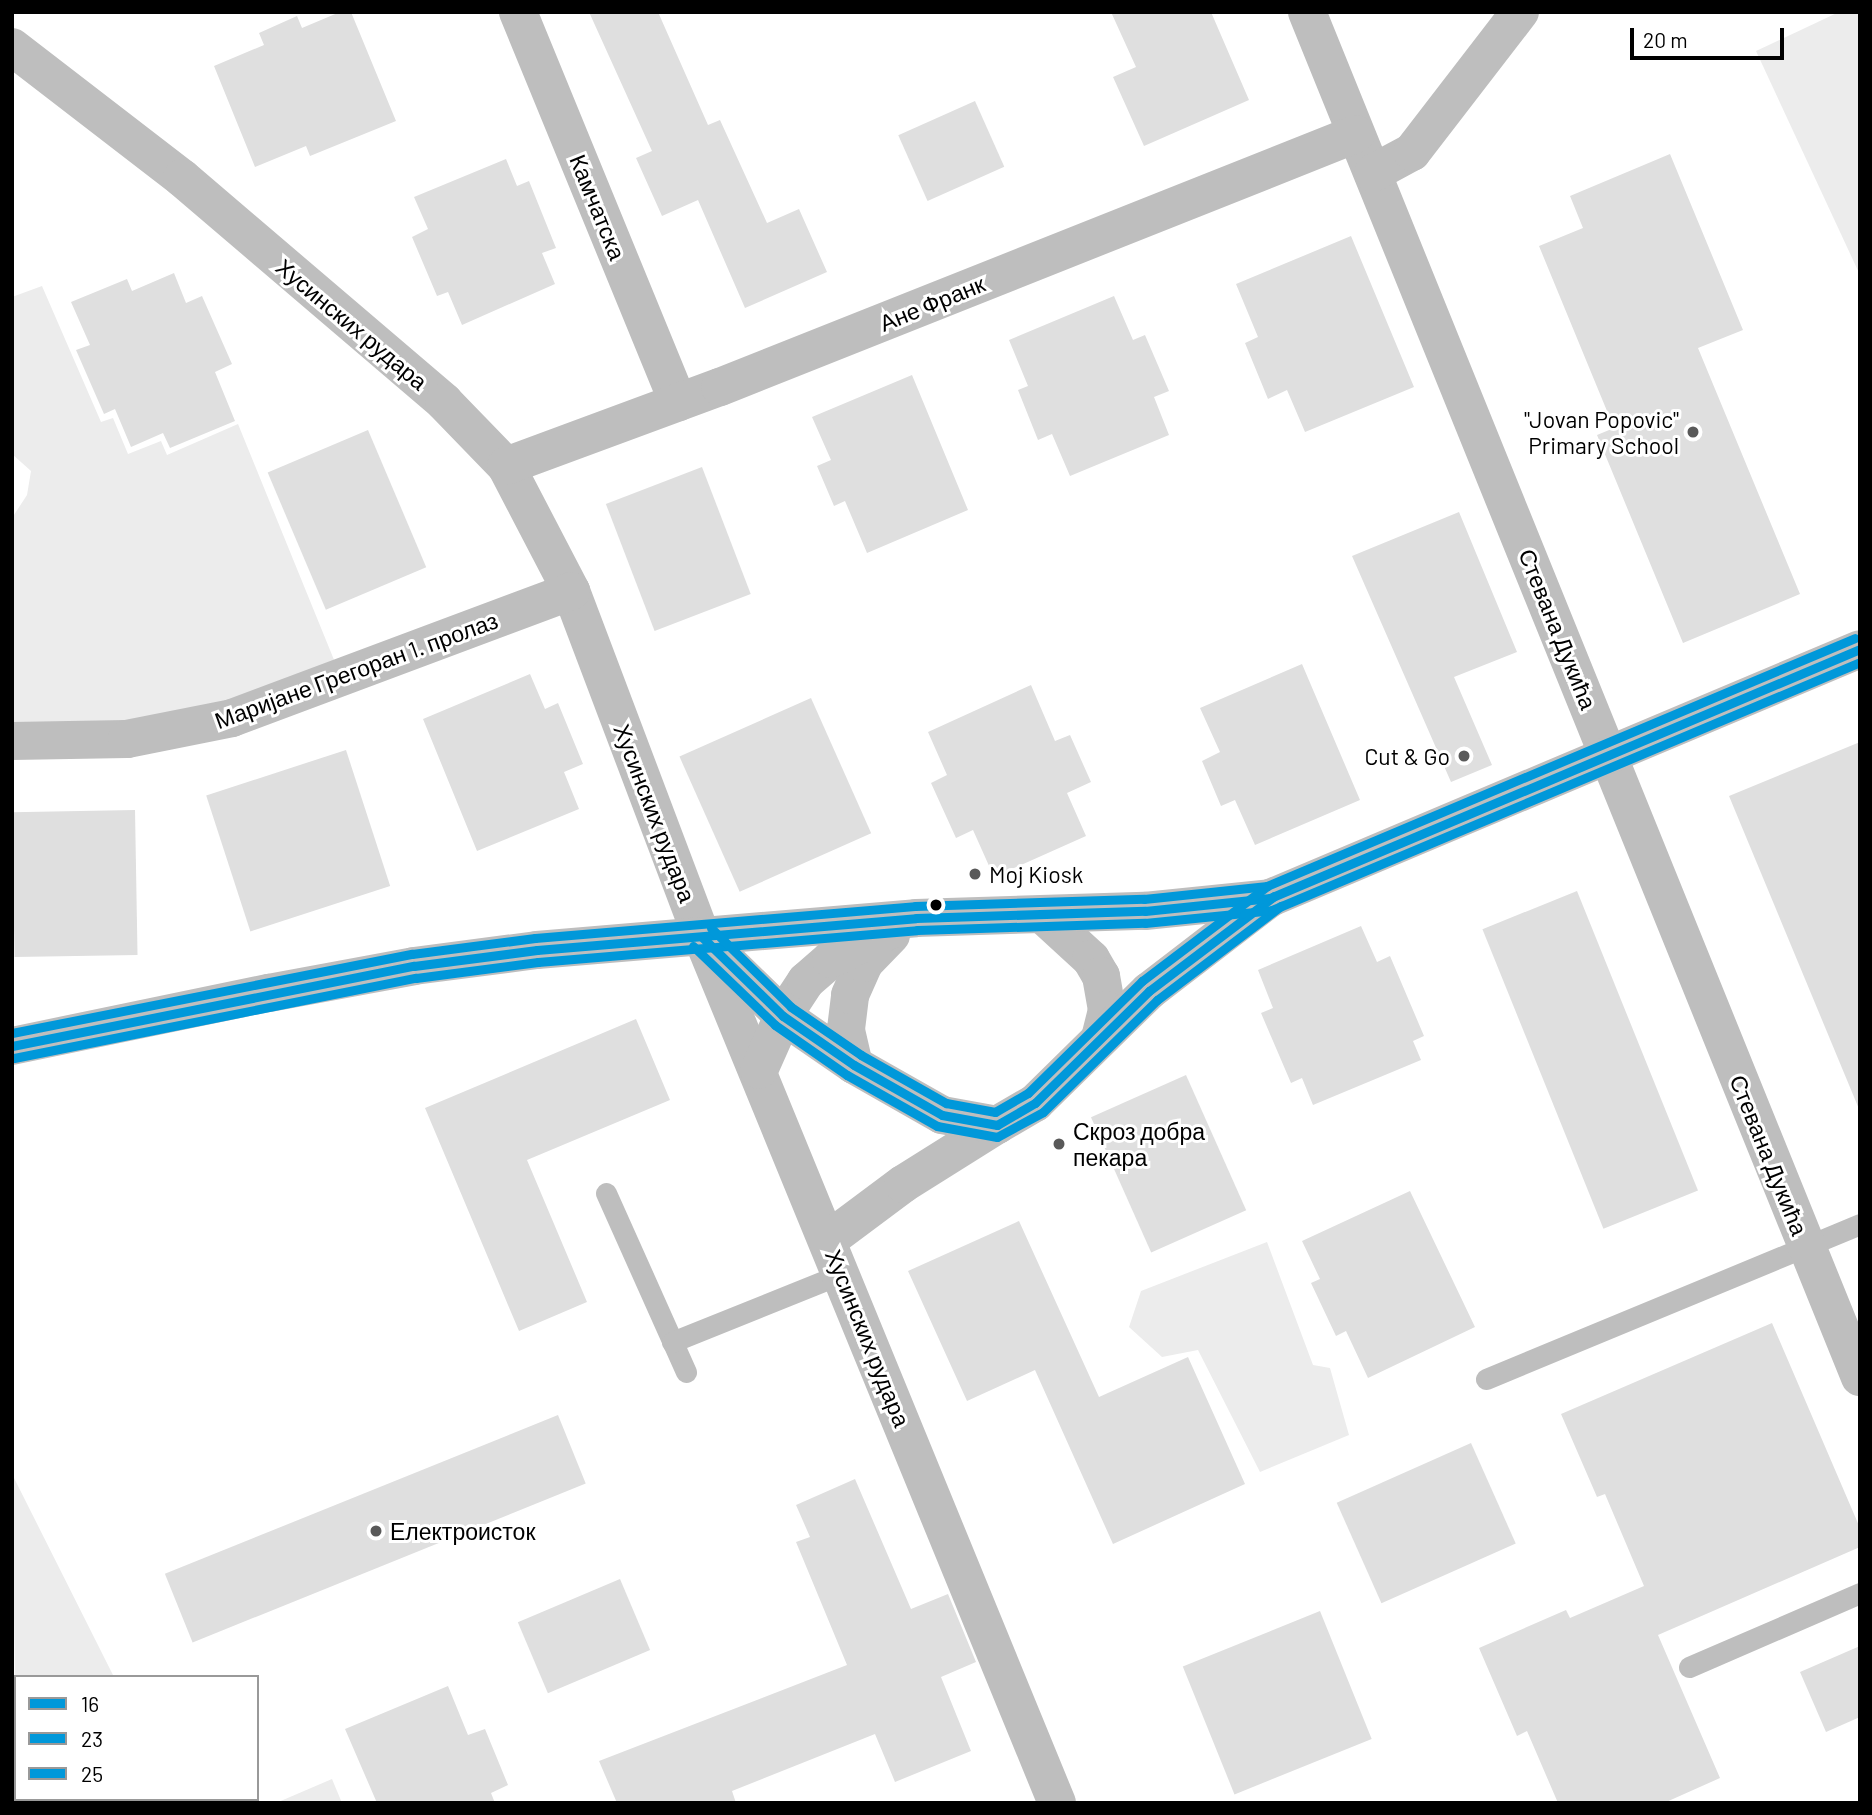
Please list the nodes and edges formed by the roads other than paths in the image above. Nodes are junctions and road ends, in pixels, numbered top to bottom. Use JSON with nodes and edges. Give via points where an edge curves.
{"nodes":[{"id":1,"x":518,"y":12,"type":"edge"},
{"id":2,"x":1307,"y":12,"type":"edge"},
{"id":3,"x":1520,"y":12,"type":"edge"},
{"id":4,"x":12,"y":47,"type":"edge"},
{"id":5,"x":1356,"y":134,"type":"junction"},
{"id":6,"x":1373,"y":173,"type":"junction"},
{"id":7,"x":678,"y":402,"type":"junction"},
{"id":8,"x":506,"y":466,"type":"junction"},
{"id":9,"x":571,"y":591,"type":"junction"},
{"id":10,"x":1860,"y":649,"type":"edge"},
{"id":11,"x":12,"y":741,"type":"edge"},
{"id":12,"x":1608,"y":752,"type":"junction"},
{"id":13,"x":1270,"y":898,"type":"junction"},
{"id":14,"x":1042,"y":915,"type":"junction"},
{"id":15,"x":916,"y":918,"type":"junction"},
{"id":16,"x":702,"y":937,"type":"junction"},
{"id":17,"x":783,"y":1016,"type":"junction"},
{"id":18,"x":1100,"y":1038,"type":"junction"},
{"id":19,"x":12,"y":1046,"type":"edge"},
{"id":20,"x":854,"y":1065,"type":"junction"},
{"id":21,"x":759,"y":1070,"type":"junction"},
{"id":22,"x":997,"y":1125,"type":"junction"},
{"id":23,"x":606,"y":1193,"type":"dead end"},
{"id":24,"x":1860,"y":1224,"type":"edge"},
{"id":25,"x":1806,"y":1247,"type":"junction"},
{"id":26,"x":834,"y":1257,"type":"junction"},
{"id":27,"x":672,"y":1342,"type":"junction"},
{"id":28,"x":686,"y":1372,"type":"dead end"},
{"id":29,"x":1860,"y":1377,"type":"edge"},
{"id":30,"x":1486,"y":1379,"type":"dead end"},
{"id":31,"x":1860,"y":1593,"type":"edge"},
{"id":32,"x":1689,"y":1667,"type":"dead end"},
{"id":33,"x":1050,"y":1800,"type":"edge"}],
"edges":[{"from":1,"to":7,"type":"street","name":"Камчатска"},
{"from":2,"to":5,"type":"street","name":"Стевана Дукића"},
{"from":3,"to":6,"type":"street","via":[[1412,152]]},
{"from":4,"to":8,"type":"street","name":"Хусинских рудара","via":[[182,178],[443,402]]},
{"from":5,"to":6,"type":"street","name":"Стевана Дукића"},
{"from":5,"to":7,"type":"street","name":"Ане Франк"},
{"from":6,"to":12,"type":"street","name":"Стевана Дукића"},
{"from":7,"to":8,"type":"street","name":"Ане Франк"},
{"from":8,"to":9,"type":"street","name":"Хусинских рудара"},
{"from":9,"to":11,"type":"street","name":"Маријане Грегоран 1. пролаз","via":[[232,718],[127,739]]},
{"from":9,"to":16,"type":"street","name":"Хусинских рудара"},
{"from":10,"to":12,"type":"street"},
{"from":12,"to":13,"type":"street"},
{"from":12,"to":25,"type":"street","name":"Стевана Дукића"},
{"from":13,"to":14,"type":"street"},
{"from":13,"to":18,"type":"street","via":[[1149,991]]},
{"from":14,"to":15,"type":"street"},
{"from":14,"to":18,"type":"street","via":[[1091,959],[1101,976],[1107,1010]]},
{"from":15,"to":16,"type":"street"},
{"from":15,"to":17,"type":"street","via":[[831,959],[806,981]]},
{"from":15,"to":20,"type":"street","via":[[875,949],[856,978],[846,1012]]},
{"from":16,"to":17,"type":"street"},
{"from":16,"to":19,"type":"street","via":[[617,942],[414,966]]},
{"from":16,"to":21,"type":"street","name":"Хусинских рудара"},
{"from":17,"to":20,"type":"street"},
{"from":17,"to":21,"type":"street"},
{"from":18,"to":22,"type":"street","via":[[1035,1103]]},
{"from":20,"to":22,"type":"street","via":[[942,1115]]},
{"from":21,"to":26,"type":"street","name":"Хусинских рудара"},
{"from":22,"to":26,"type":"street","via":[[903,1184]]},
{"from":23,"to":27,"type":"lane"},
{"from":24,"to":25,"type":"lane","name":"Стевана Дукића"},
{"from":25,"to":29,"type":"street","name":"Стевана Дукића"},
{"from":25,"to":30,"type":"lane","name":"Стевана Дукића"},
{"from":26,"to":27,"type":"lane"},
{"from":26,"to":33,"type":"street","name":"Хусинских рудара"},
{"from":27,"to":28,"type":"lane"},
{"from":31,"to":32,"type":"lane"}]}
